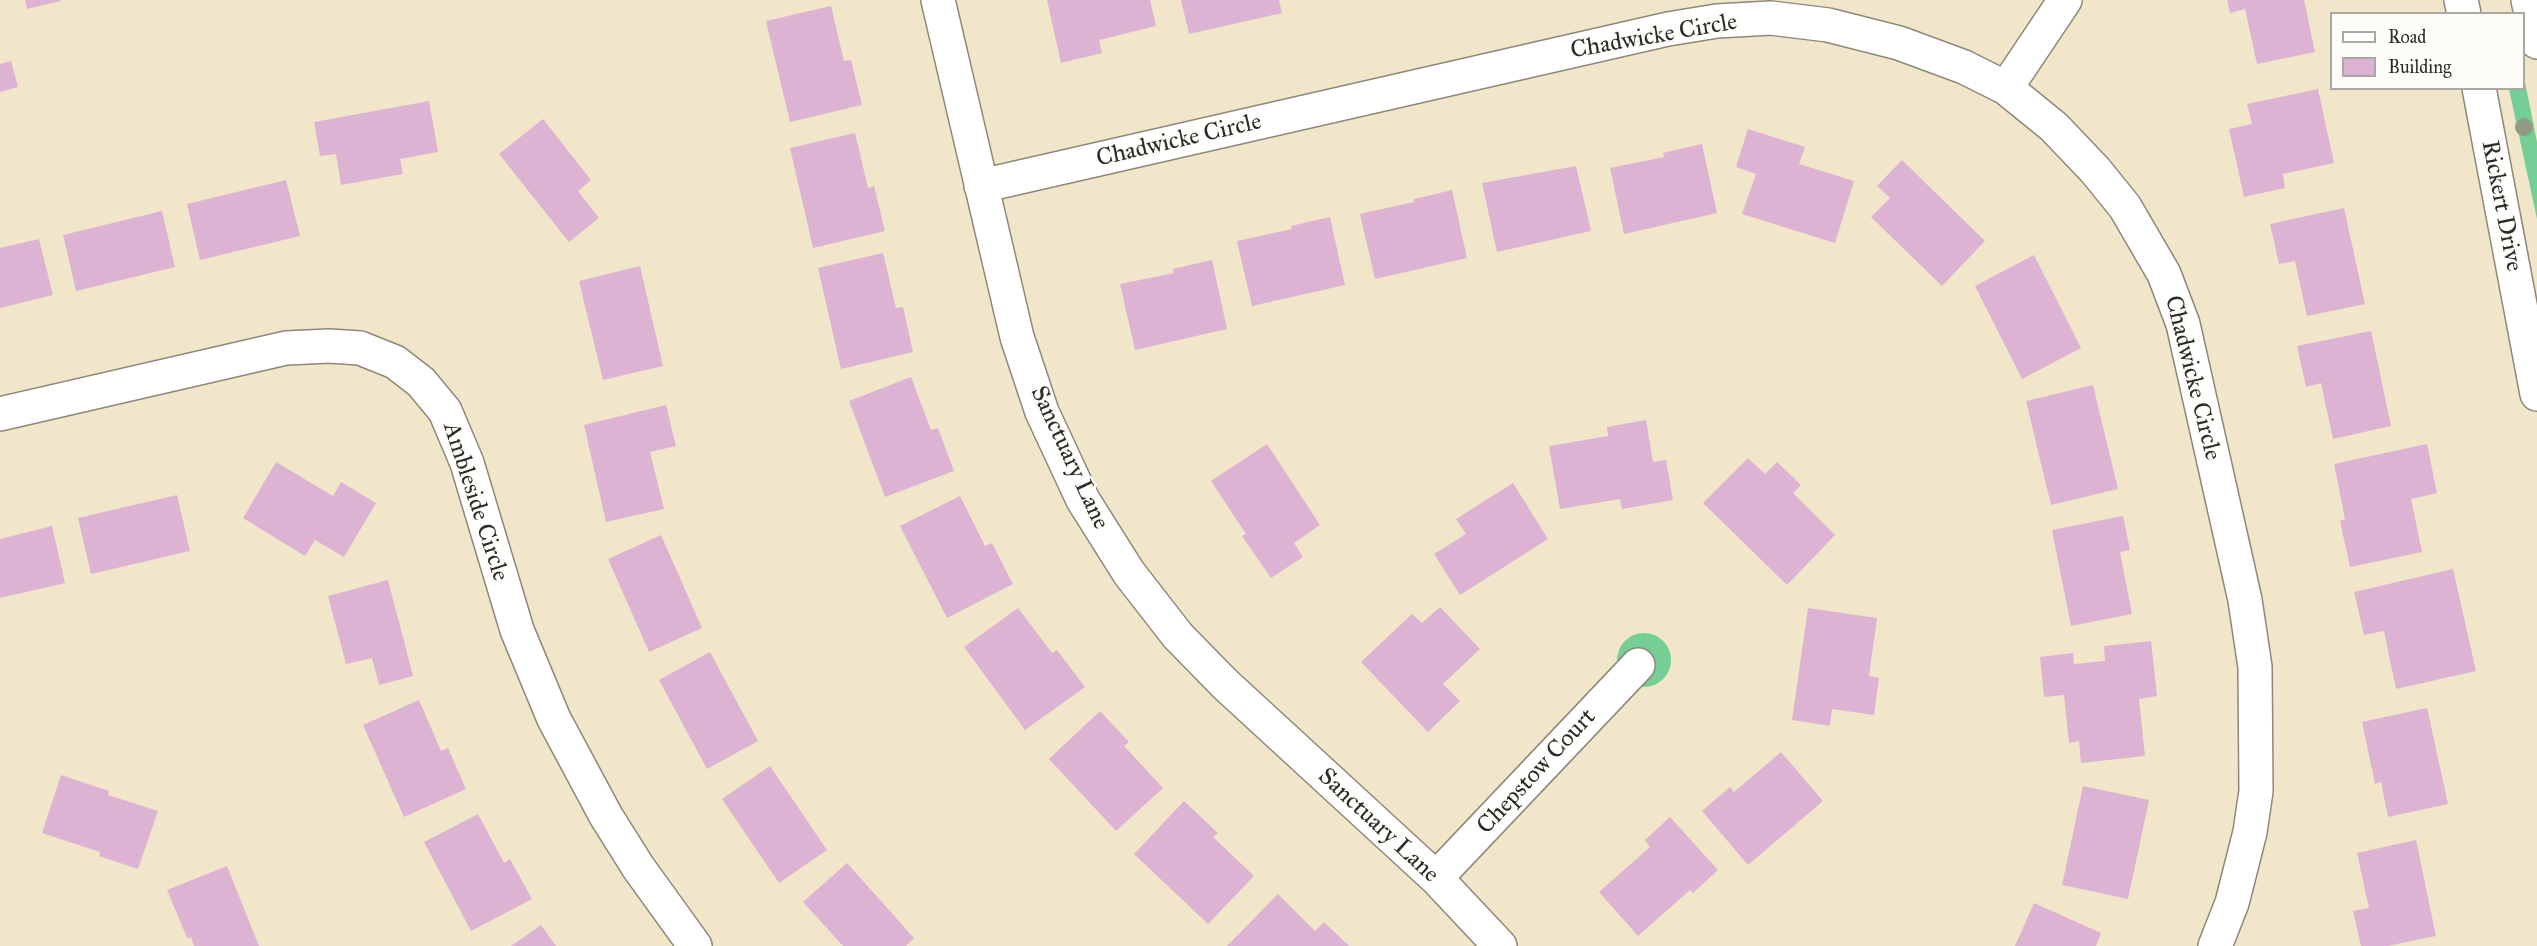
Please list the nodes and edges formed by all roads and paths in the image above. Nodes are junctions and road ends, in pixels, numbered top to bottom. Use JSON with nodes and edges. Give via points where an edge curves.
{"nodes":[{"id":1,"x":938,"y":0,"type":"edge"},
{"id":2,"x":2065,"y":0,"type":"edge"},
{"id":3,"x":2528,"y":0,"type":"edge"},
{"id":4,"x":2537,"y":42,"type":"edge"},
{"id":5,"x":2006,"y":88,"type":"junction"},
{"id":6,"x":2479,"y":90,"type":"edge"},
{"id":7,"x":981,"y":186,"type":"junction"},
{"id":8,"x":2537,"y":394,"type":"edge"},
{"id":9,"x":0,"y":414,"type":"edge"},
{"id":10,"x":1638,"y":665,"type":"dead end"},
{"id":11,"x":1436,"y":878,"type":"junction"},
{"id":12,"x":695,"y":946,"type":"edge"},
{"id":13,"x":1500,"y":946,"type":"edge"},
{"id":14,"x":2215,"y":946,"type":"edge"}],
"edges":[{"from":1,"to":7,"type":"street","name":"Sanctuary Lane"},
{"from":2,"to":5,"type":"street"},
{"from":3,"to":4,"type":"street"},
{"from":5,"to":7,"type":"street","name":"Chadwicke Circle","via":[[1964,67],[1899,43],[1828,25],[1771,18],[1717,21]]},
{"from":5,"to":14,"type":"street","name":"Chadwicke Circle","via":[[2054,127],[2125,207],[2164,274],[2183,324],[2245,600],[2255,667],[2256,791],[2232,903]]},
{"from":6,"to":8,"type":"street","name":"Rickert Drive"},
{"from":7,"to":11,"type":"street","name":"Sanctuary Lane","via":[[1017,337],[1042,412],[1083,500],[1129,573],[1178,636],[1224,684]]},
{"from":9,"to":12,"type":"street","name":"Ambleside Circle","via":[[286,348],[360,348],[395,362],[421,382],[445,411],[467,463],[517,630],[554,719],[611,825]]},
{"from":10,"to":11,"type":"street","name":"Chepstow Court"},
{"from":11,"to":13,"type":"street","name":"Sanctuary Lane"}]}
